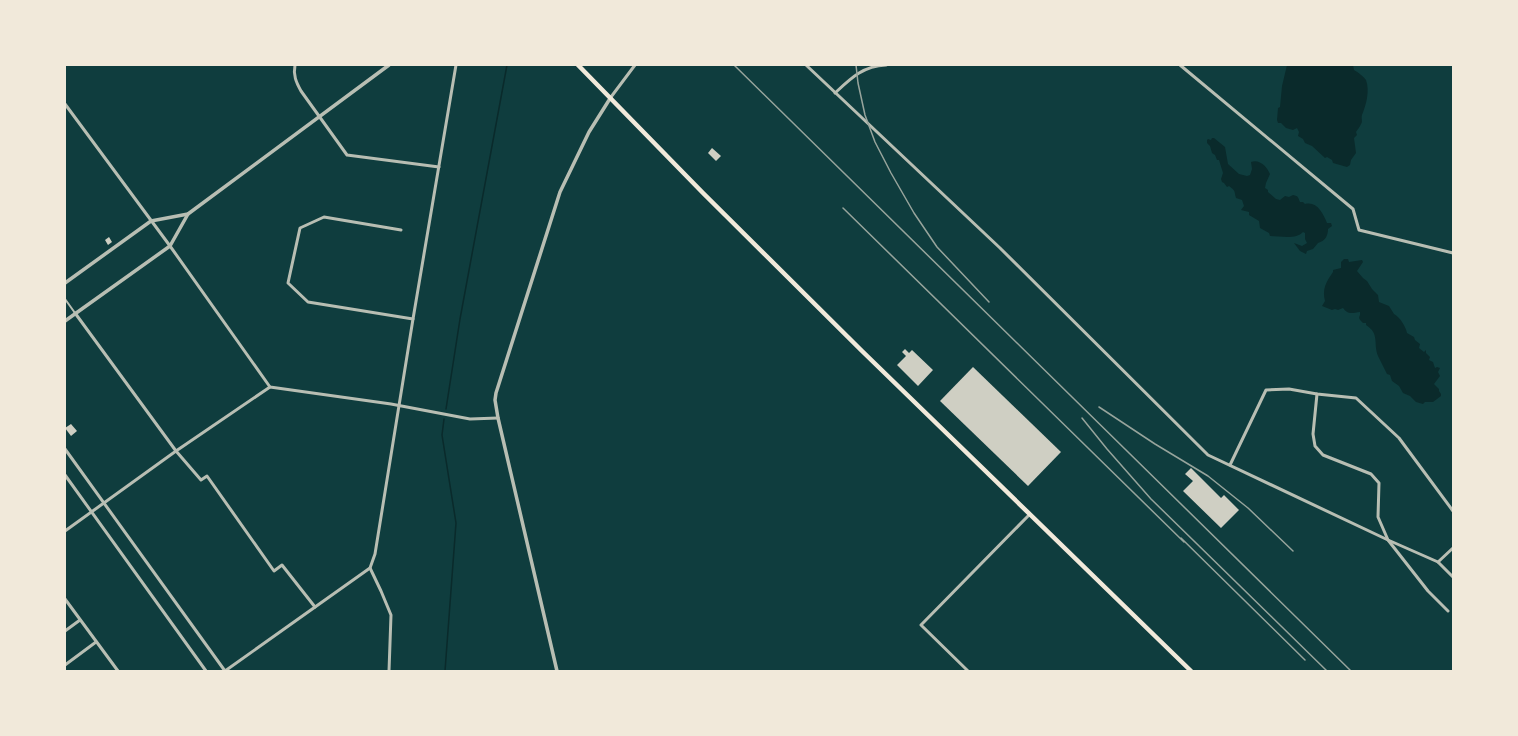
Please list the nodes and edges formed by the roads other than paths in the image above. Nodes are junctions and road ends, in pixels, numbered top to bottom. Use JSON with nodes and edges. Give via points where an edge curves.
{"nodes":[{"id":1,"x":295,"y":65,"type":"edge"},
{"id":2,"x":389,"y":65,"type":"edge"},
{"id":3,"x":456,"y":65,"type":"edge"},
{"id":4,"x":578,"y":65,"type":"edge"},
{"id":5,"x":635,"y":65,"type":"edge"},
{"id":6,"x":806,"y":65,"type":"edge"},
{"id":7,"x":886,"y":65,"type":"edge"},
{"id":8,"x":1180,"y":65,"type":"edge"},
{"id":9,"x":835,"y":93,"type":"junction"},
{"id":10,"x":611,"y":98,"type":"junction"},
{"id":11,"x":65,"y":104,"type":"edge"},
{"id":12,"x":319,"y":117,"type":"junction"},
{"id":13,"x":439,"y":167,"type":"junction"},
{"id":14,"x":188,"y":214,"type":"junction"},
{"id":15,"x":151,"y":221,"type":"junction"},
{"id":16,"x":401,"y":230,"type":"dead end"},
{"id":17,"x":170,"y":246,"type":"junction"},
{"id":18,"x":1453,"y":253,"type":"edge"},
{"id":19,"x":65,"y":283,"type":"edge"},
{"id":20,"x":65,"y":299,"type":"edge"},
{"id":21,"x":75,"y":313,"type":"junction"},
{"id":22,"x":413,"y":319,"type":"junction"},
{"id":23,"x":65,"y":321,"type":"edge"},
{"id":24,"x":270,"y":387,"type":"junction"},
{"id":25,"x":1317,"y":394,"type":"junction"},
{"id":26,"x":399,"y":405,"type":"junction"},
{"id":27,"x":498,"y":418,"type":"junction"},
{"id":28,"x":65,"y":449,"type":"edge"},
{"id":29,"x":176,"y":451,"type":"junction"},
{"id":30,"x":1230,"y":465,"type":"junction"},
{"id":31,"x":65,"y":475,"type":"edge"},
{"id":32,"x":104,"y":504,"type":"junction"},
{"id":33,"x":92,"y":511,"type":"junction"},
{"id":34,"x":1453,"y":511,"type":"edge"},
{"id":35,"x":1030,"y":514,"type":"junction"},
{"id":36,"x":65,"y":531,"type":"edge"},
{"id":37,"x":1388,"y":540,"type":"junction"},
{"id":38,"x":1453,"y":548,"type":"edge"},
{"id":39,"x":1438,"y":562,"type":"junction"},
{"id":40,"x":370,"y":568,"type":"junction"},
{"id":41,"x":1453,"y":576,"type":"edge"},
{"id":42,"x":65,"y":599,"type":"edge"},
{"id":43,"x":315,"y":607,"type":"junction"},
{"id":44,"x":1448,"y":612,"type":"dead end"},
{"id":45,"x":80,"y":620,"type":"junction"},
{"id":46,"x":65,"y":631,"type":"edge"},
{"id":47,"x":96,"y":642,"type":"junction"},
{"id":48,"x":65,"y":665,"type":"edge"},
{"id":49,"x":118,"y":671,"type":"edge"},
{"id":50,"x":206,"y":671,"type":"edge"},
{"id":51,"x":225,"y":671,"type":"edge"},
{"id":52,"x":389,"y":671,"type":"edge"},
{"id":53,"x":557,"y":671,"type":"edge"},
{"id":54,"x":968,"y":671,"type":"edge"},
{"id":55,"x":1191,"y":671,"type":"edge"}],
"edges":[{"from":1,"to":12,"type":"street","via":[[296,82]]},
{"from":2,"to":12,"type":"street"},
{"from":3,"to":13,"type":"street"},
{"from":4,"to":10,"type":"main road"},
{"from":5,"to":10,"type":"street"},
{"from":6,"to":9,"type":"street"},
{"from":7,"to":9,"type":"street","via":[[875,66],[853,76]]},
{"from":8,"to":18,"type":"street","via":[[1353,209],[1359,230]]},
{"from":9,"to":30,"type":"street","via":[[1000,248],[1208,455]]},
{"from":10,"to":27,"type":"street","via":[[589,132],[560,192],[496,393]]},
{"from":10,"to":35,"type":"main road","via":[[862,351]]},
{"from":11,"to":15,"type":"street"},
{"from":12,"to":13,"type":"street","via":[[347,155]]},
{"from":12,"to":14,"type":"street"},
{"from":13,"to":22,"type":"street"},
{"from":14,"to":15,"type":"street"},
{"from":14,"to":17,"type":"street"},
{"from":15,"to":17,"type":"street"},
{"from":15,"to":19,"type":"street"},
{"from":16,"to":22,"type":"street","via":[[324,218],[300,228],[288,283],[308,302]]},
{"from":17,"to":21,"type":"street"},
{"from":17,"to":24,"type":"street"},
{"from":20,"to":21,"type":"street"},
{"from":21,"to":23,"type":"street"},
{"from":21,"to":29,"type":"street"},
{"from":22,"to":26,"type":"street"},
{"from":24,"to":26,"type":"street"},
{"from":24,"to":29,"type":"street"},
{"from":25,"to":30,"type":"street","via":[[1289,389],[1266,390]]},
{"from":25,"to":34,"type":"street","via":[[1356,398],[1399,438]]},
{"from":25,"to":37,"type":"street","via":[[1313,434],[1315,446],[1322,455],[1371,474],[1379,483],[1378,517]]},
{"from":26,"to":27,"type":"street","via":[[470,419]]},
{"from":26,"to":40,"type":"street","via":[[375,554]]},
{"from":27,"to":53,"type":"street"},
{"from":28,"to":32,"type":"street"},
{"from":29,"to":32,"type":"street"},
{"from":29,"to":43,"type":"street","via":[[201,480],[207,476],[274,571],[282,565]]},
{"from":30,"to":37,"type":"street"},
{"from":31,"to":33,"type":"street"},
{"from":32,"to":33,"type":"street"},
{"from":32,"to":51,"type":"street"},
{"from":33,"to":36,"type":"street"},
{"from":33,"to":50,"type":"street"},
{"from":35,"to":54,"type":"street","via":[[921,625]]},
{"from":35,"to":55,"type":"main road"},
{"from":37,"to":39,"type":"street"},
{"from":37,"to":44,"type":"street"},
{"from":38,"to":39,"type":"street"},
{"from":39,"to":41,"type":"street"},
{"from":40,"to":43,"type":"street"},
{"from":40,"to":52,"type":"street","via":[[391,614]]},
{"from":42,"to":45,"type":"street"},
{"from":43,"to":51,"type":"street"},
{"from":45,"to":46,"type":"street"},
{"from":45,"to":47,"type":"street"},
{"from":47,"to":48,"type":"street"},
{"from":47,"to":49,"type":"street"}]}
